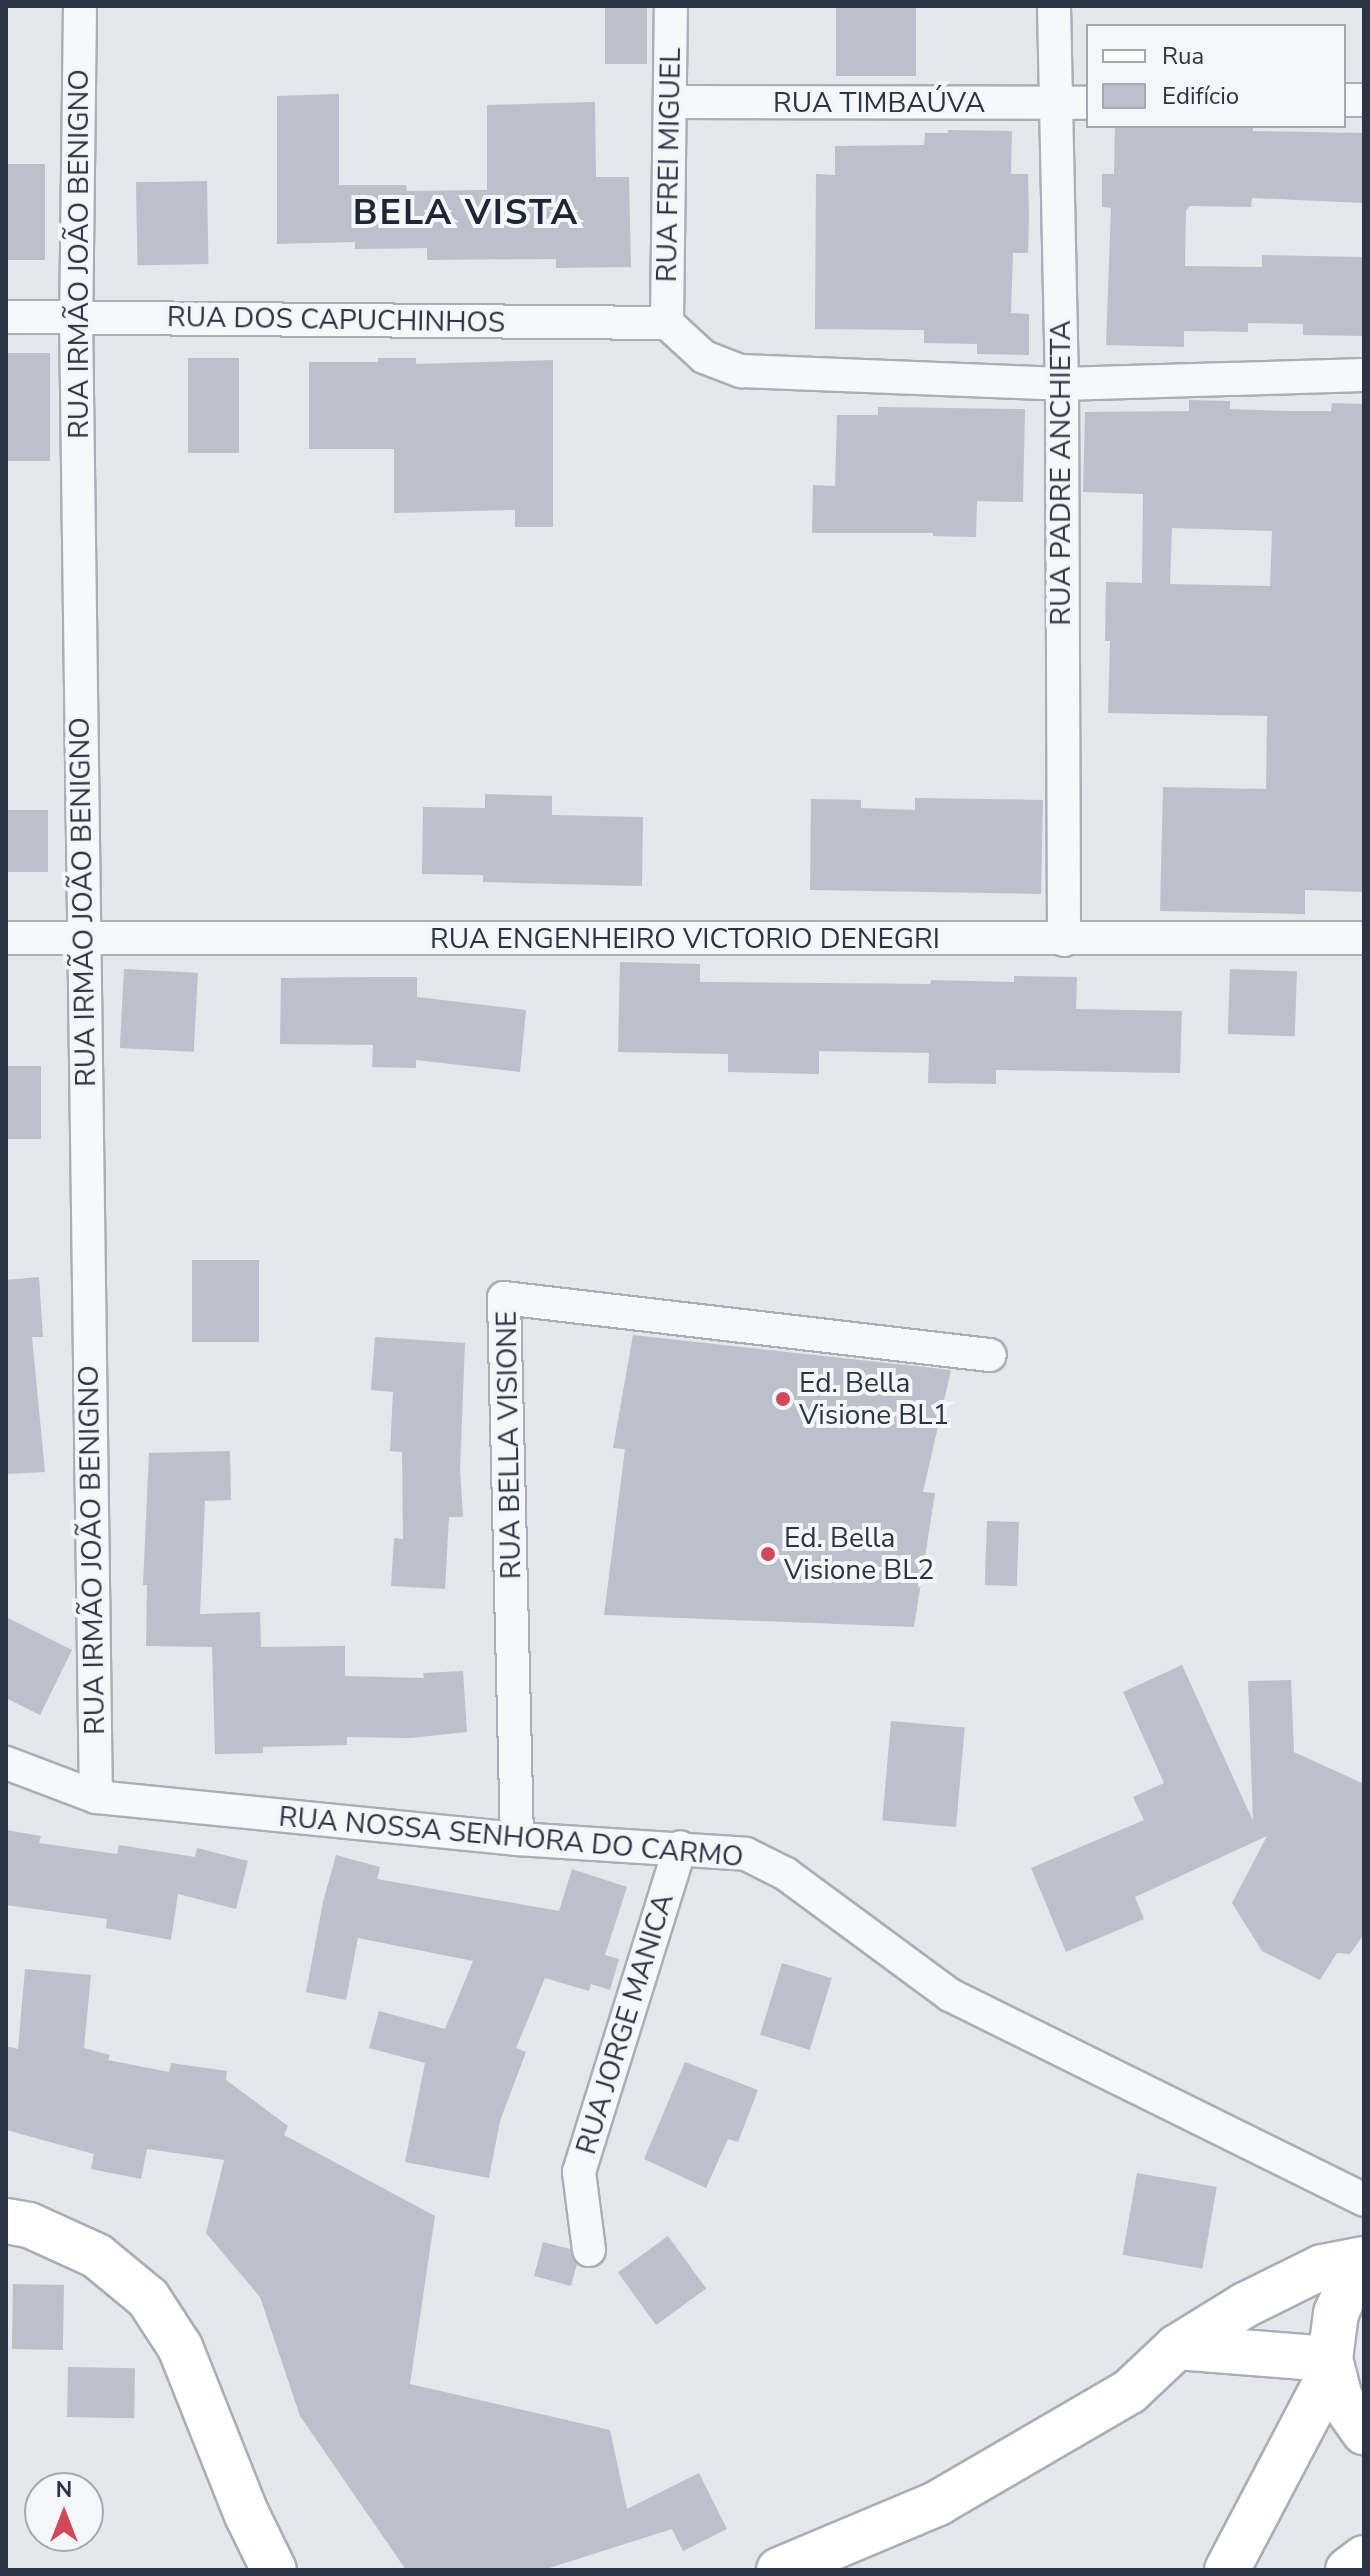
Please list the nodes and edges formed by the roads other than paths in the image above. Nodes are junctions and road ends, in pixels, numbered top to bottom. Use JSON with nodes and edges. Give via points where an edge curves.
{"nodes":[{"id":1,"x":80,"y":6,"type":"edge"},
{"id":2,"x":671,"y":6,"type":"edge"},
{"id":3,"x":1054,"y":6,"type":"edge"},
{"id":4,"x":670,"y":102,"type":"junction"},
{"id":5,"x":1055,"y":103,"type":"junction"},
{"id":6,"x":1086,"y":103,"type":"edge"},
{"id":7,"x":6,"y":317,"type":"edge"},
{"id":8,"x":76,"y":317,"type":"junction"},
{"id":9,"x":667,"y":323,"type":"junction"},
{"id":10,"x":1364,"y":375,"type":"edge"},
{"id":11,"x":1062,"y":384,"type":"junction"},
{"id":12,"x":6,"y":938,"type":"edge"},
{"id":13,"x":83,"y":938,"type":"junction"},
{"id":14,"x":1364,"y":938,"type":"edge"},
{"id":15,"x":1064,"y":940,"type":"junction"},
{"id":16,"x":990,"y":1355,"type":"dead end"},
{"id":17,"x":6,"y":1763,"type":"edge"},
{"id":18,"x":96,"y":1797,"type":"junction"},
{"id":19,"x":517,"y":1839,"type":"junction"},
{"id":20,"x":680,"y":1847,"type":"junction"},
{"id":21,"x":1364,"y":2200,"type":"edge"},
{"id":22,"x":6,"y":2221,"type":"edge"},
{"id":23,"x":589,"y":2250,"type":"dead end"},
{"id":24,"x":1364,"y":2259,"type":"edge"},
{"id":25,"x":1364,"y":2268,"type":"edge"},
{"id":26,"x":1177,"y":2347,"type":"junction"},
{"id":27,"x":1331,"y":2364,"type":"junction"},
{"id":28,"x":1364,"y":2432,"type":"edge"},
{"id":29,"x":1364,"y":2558,"type":"edge"},
{"id":30,"x":274,"y":2570,"type":"edge"},
{"id":31,"x":779,"y":2570,"type":"edge"},
{"id":32,"x":1227,"y":2570,"type":"edge"},
{"id":33,"x":1348,"y":2570,"type":"edge"}],
"edges":[{"from":1,"to":8,"type":"street","name":"RUA IRMÃO JOÃO BENIGNO"},
{"from":2,"to":4,"type":"street","name":"RUA FREI MIGUEL"},
{"from":3,"to":5,"type":"street","name":"RUA PADRE ANCHIETA"},
{"from":4,"to":5,"type":"street","name":"RUA TIMBAÚVA"},
{"from":4,"to":9,"type":"street","name":"RUA FREI MIGUEL"},
{"from":5,"to":6,"type":"street","name":"RUA TIMBAÚVA"},
{"from":5,"to":11,"type":"street","name":"RUA PADRE ANCHIETA"},
{"from":7,"to":8,"type":"street","name":"RUA DOS CAPUCHINHOS"},
{"from":8,"to":9,"type":"street","name":"RUA DOS CAPUCHINHOS"},
{"from":8,"to":13,"type":"street","name":"RUA IRMÃO JOÃO BENIGNO"},
{"from":9,"to":11,"type":"street","via":[[704,357],[741,371]]},
{"from":10,"to":11,"type":"street"},
{"from":11,"to":15,"type":"street","name":"RUA PADRE ANCHIETA"},
{"from":12,"to":13,"type":"street","name":"RUA ENGENHEIRO VICTORIO DENEGRI"},
{"from":13,"to":15,"type":"street","name":"RUA ENGENHEIRO VICTORIO DENEGRI"},
{"from":13,"to":18,"type":"street","name":"RUA IRMÃO JOÃO BENIGNO"},
{"from":14,"to":15,"type":"street","name":"RUA ENGENHEIRO VICTORIO DENEGRI"},
{"from":16,"to":19,"type":"street","name":"RUA BELLA VISIONE","via":[[504,1298]]},
{"from":17,"to":18,"type":"street","name":"RUA NOSSA SENHORA DO CARMO"},
{"from":18,"to":19,"type":"street","name":"RUA NOSSA SENHORA DO CARMO"},
{"from":19,"to":20,"type":"street","name":"RUA NOSSA SENHORA DO CARMO"},
{"from":20,"to":21,"type":"street","name":"RUA NOSSA SENHORA DO CARMO","via":[[746,1854],[786,1874],[950,1995]]},
{"from":20,"to":23,"type":"street","name":"RUA JORGE MANICA","via":[[579,2172]]},
{"from":22,"to":30,"type":"main road","via":[[29,2225],[97,2256],[148,2298],[180,2347]]},
{"from":24,"to":26,"type":"main road","via":[[1322,2267]]},
{"from":25,"to":27,"type":"main road","via":[[1336,2313]]},
{"from":26,"to":27,"type":"main road"},
{"from":26,"to":31,"type":"main road","via":[[1129,2392],[1014,2462],[938,2503]]},
{"from":27,"to":28,"type":"main road","via":[[1340,2398]]},
{"from":27,"to":32,"type":"main road"},
{"from":29,"to":33,"type":"main road"}]}
